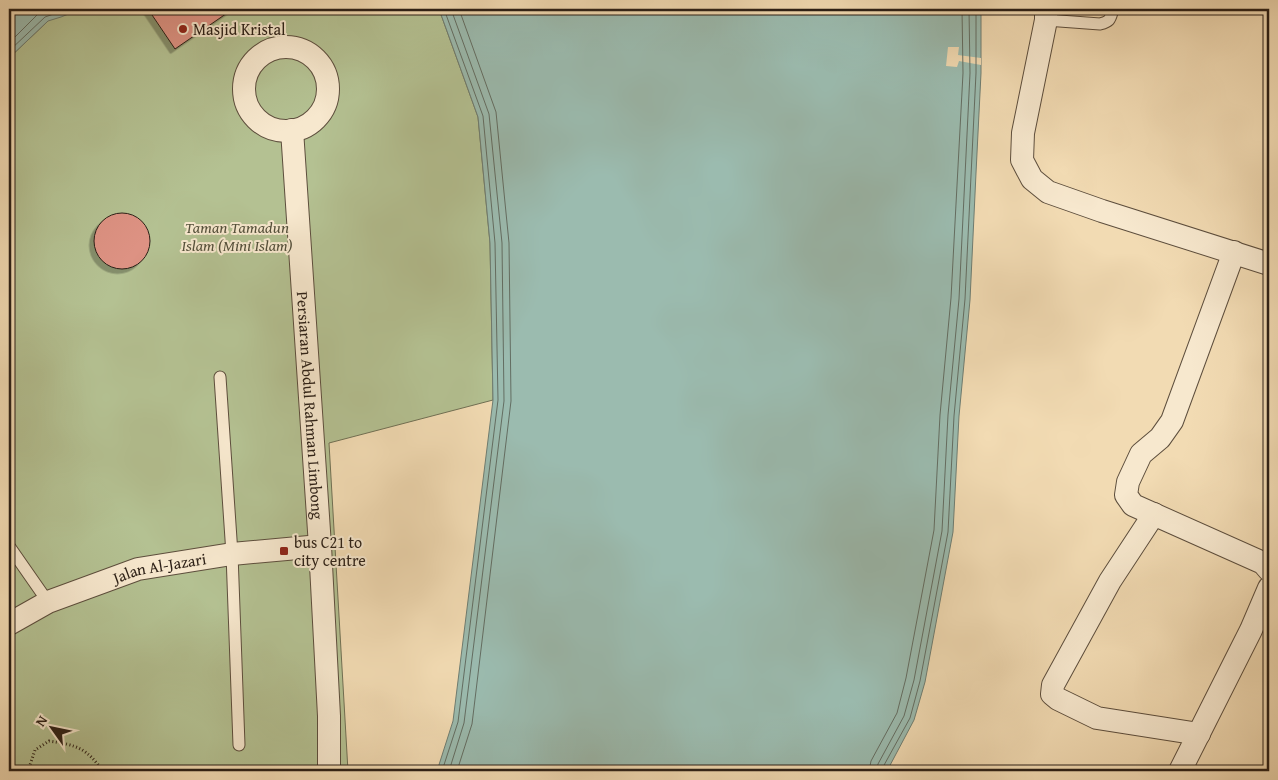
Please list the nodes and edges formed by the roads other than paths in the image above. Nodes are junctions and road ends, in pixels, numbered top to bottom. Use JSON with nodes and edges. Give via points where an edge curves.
{"nodes":[{"id":1,"x":1113,"y":9,"type":"edge"},
{"id":2,"x":1046,"y":15,"type":"edge"},
{"id":3,"x":292,"y":130,"type":"dead end"},
{"id":4,"x":1234,"y":252,"type":"junction"},
{"id":5,"x":1269,"y":264,"type":"edge"},
{"id":6,"x":220,"y":377,"type":"dead end"},
{"id":7,"x":1154,"y":514,"type":"junction"},
{"id":8,"x":9,"y":546,"type":"edge"},
{"id":9,"x":320,"y":546,"type":"junction"},
{"id":10,"x":232,"y":554,"type":"junction"},
{"id":11,"x":1269,"y":570,"type":"edge"},
{"id":12,"x":1269,"y":588,"type":"edge"},
{"id":13,"x":48,"y":602,"type":"junction"},
{"id":14,"x":9,"y":624,"type":"edge"},
{"id":15,"x":1260,"y":633,"type":"edge"},
{"id":16,"x":1198,"y":734,"type":"junction"},
{"id":17,"x":239,"y":745,"type":"dead end"},
{"id":18,"x":329,"y":771,"type":"edge"},
{"id":19,"x":1180,"y":771,"type":"edge"}],
"edges":[{"from":1,"to":2,"type":"lane","via":[[1108,22],[1100,24]]},
{"from":2,"to":4,"type":"street","via":[[1023,133],[1022,160],[1032,179],[1048,192]]},
{"from":3,"to":9,"type":"street","name":"Persiaran Abdul Rahman Limbong"},
{"from":4,"to":5,"type":"street"},
{"from":4,"to":7,"type":"street","via":[[1172,421],[1160,438],[1141,454],[1128,482],[1126,495],[1133,504]]},
{"from":6,"to":10,"type":"lane"},
{"from":7,"to":11,"type":"street","via":[[1263,563]]},
{"from":7,"to":16,"type":"street","via":[[1110,581],[1053,684],[1052,694],[1097,718]]},
{"from":8,"to":13,"type":"lane"},
{"from":9,"to":10,"type":"street","name":"Jalan Al-Jazari"},
{"from":9,"to":18,"type":"street","name":"Persiaran Abdul Rahman Limbong"},
{"from":10,"to":13,"type":"street","name":"Jalan Al-Jazari","via":[[138,569]]},
{"from":10,"to":17,"type":"lane"},
{"from":12,"to":15,"type":"street"},
{"from":13,"to":14,"type":"street","name":"Jalan Al-Jazari"},
{"from":15,"to":16,"type":"street"},
{"from":16,"to":19,"type":"street"}]}
